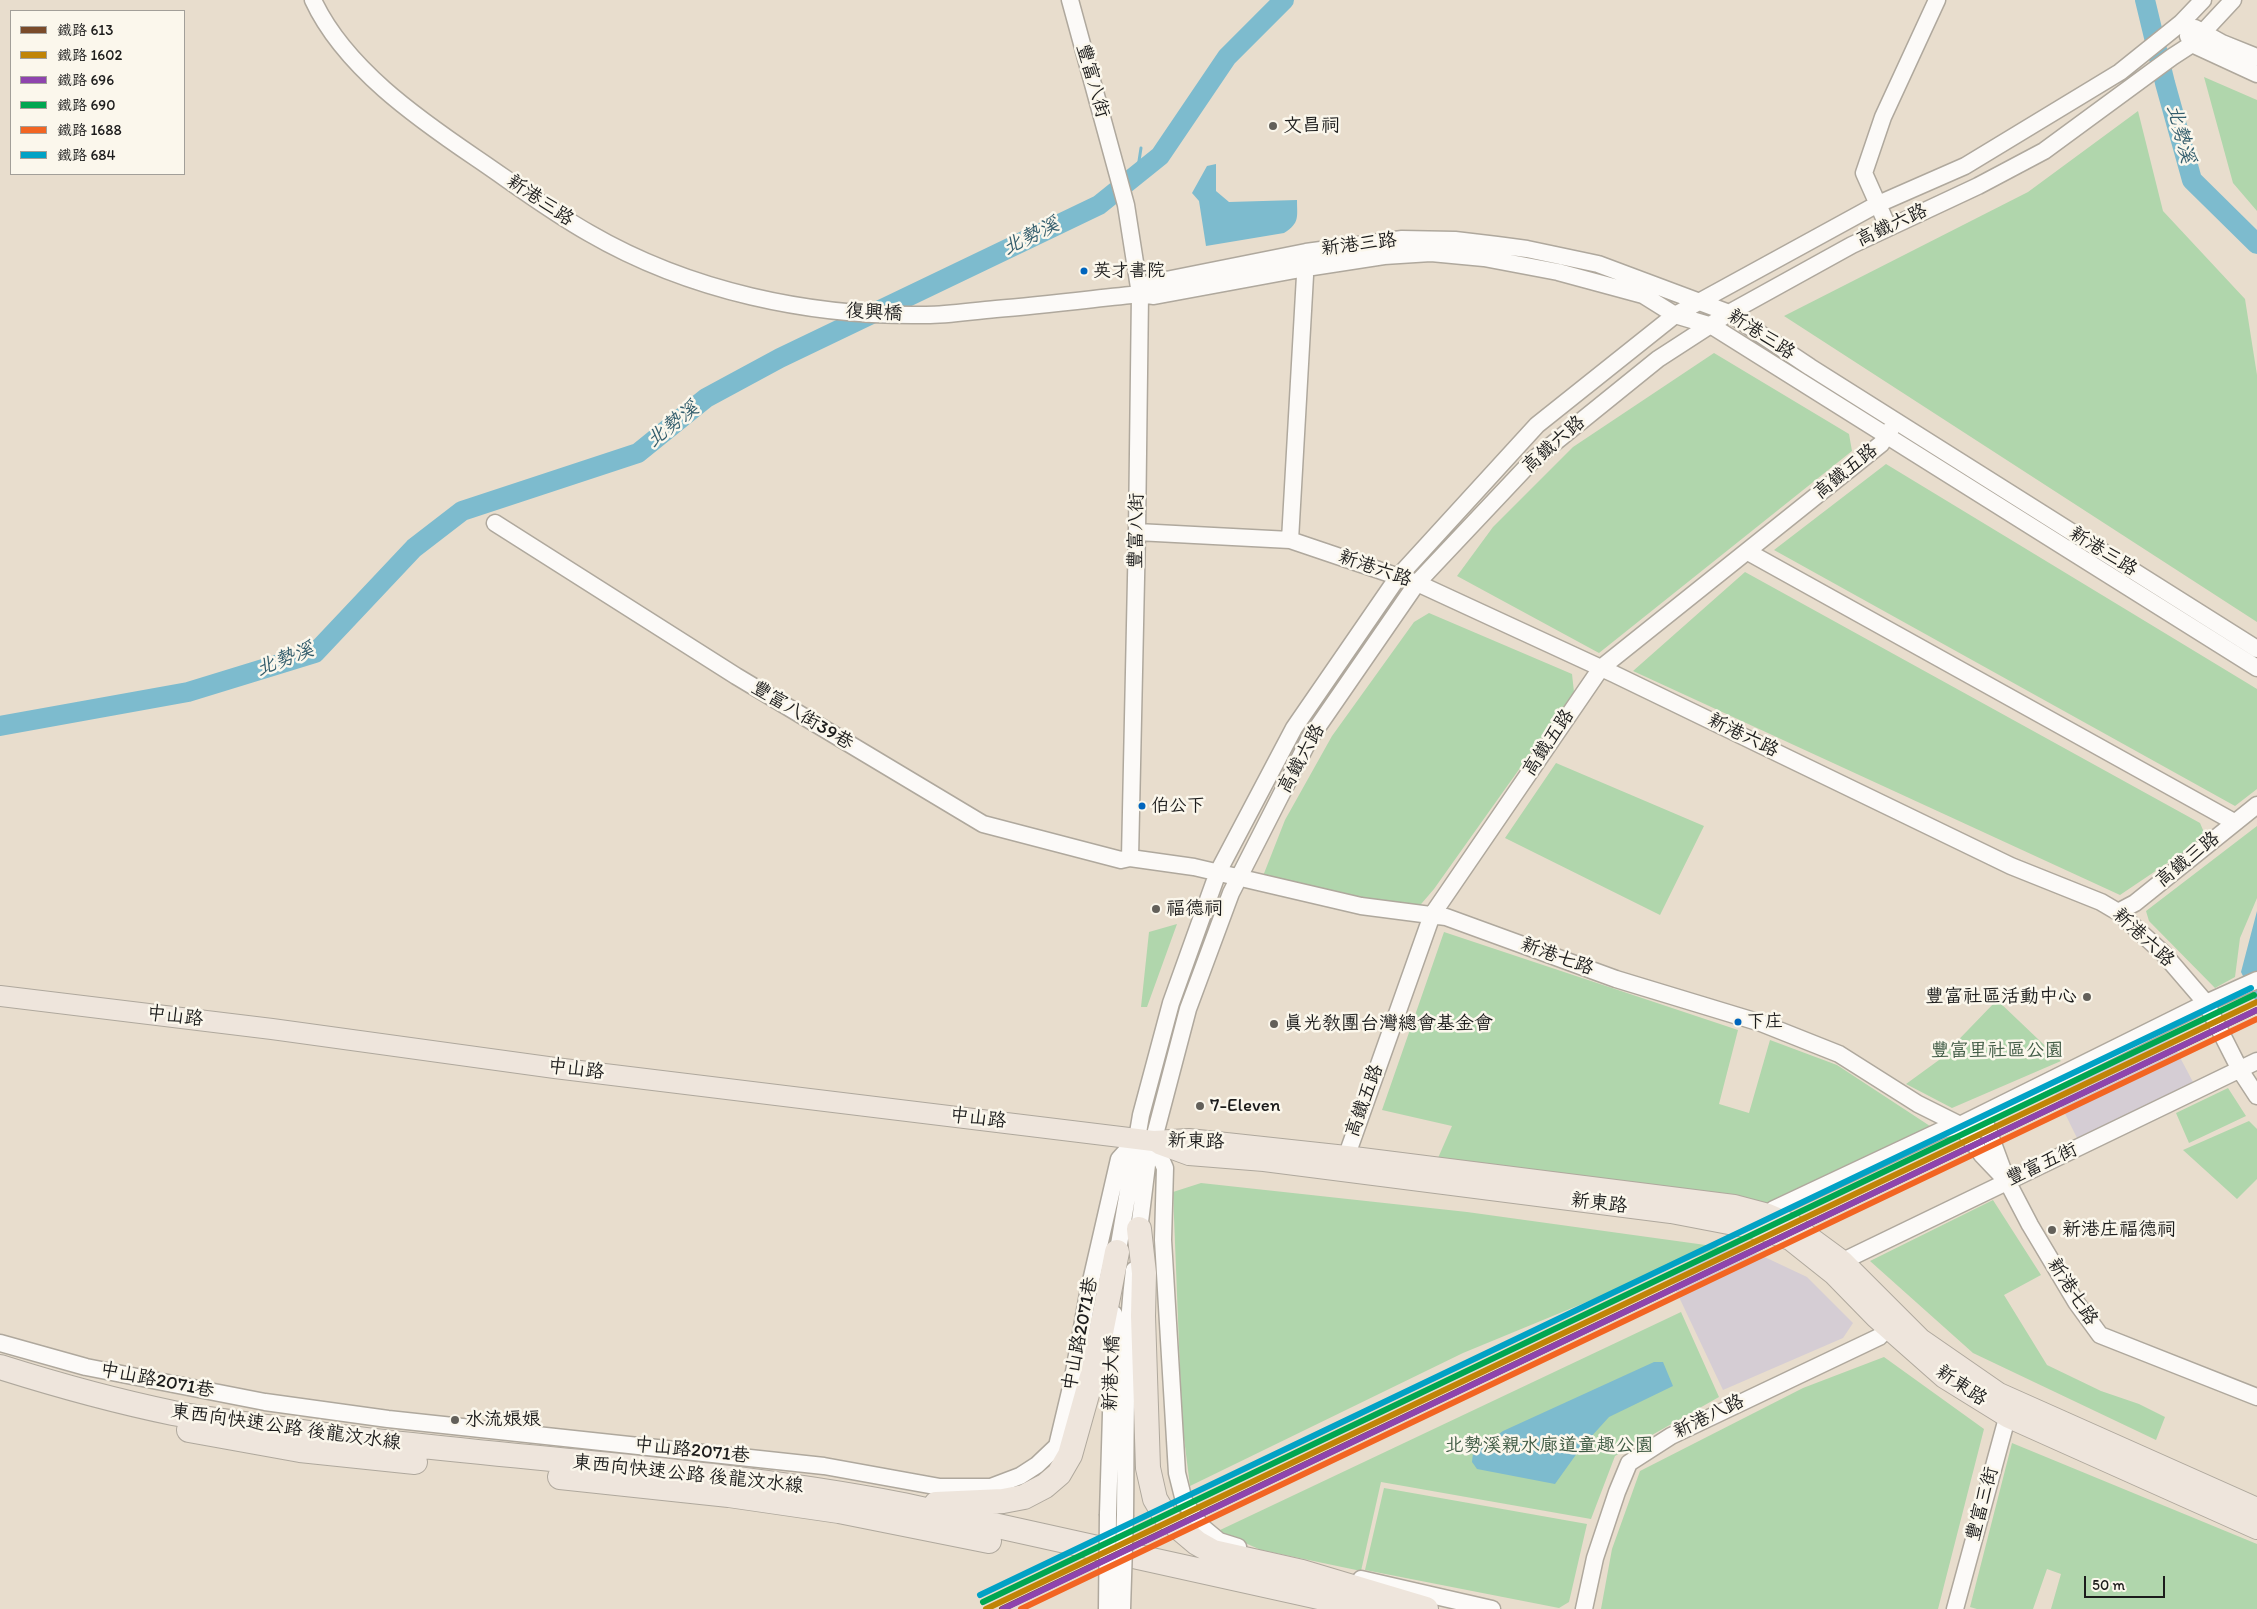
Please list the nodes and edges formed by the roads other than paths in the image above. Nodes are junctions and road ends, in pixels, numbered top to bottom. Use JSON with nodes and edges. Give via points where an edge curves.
{"nodes":[{"id":1,"x":313,"y":0,"type":"edge"},
{"id":2,"x":1070,"y":0,"type":"edge"},
{"id":3,"x":1937,"y":0,"type":"edge"},
{"id":4,"x":2203,"y":0,"type":"edge"},
{"id":5,"x":2233,"y":0,"type":"edge"},
{"id":6,"x":2181,"y":23,"type":"junction"},
{"id":7,"x":2203,"y":31,"type":"junction"},
{"id":8,"x":2192,"y":44,"type":"junction"},
{"id":9,"x":2257,"y":56,"type":"edge"},
{"id":10,"x":2257,"y":74,"type":"edge"},
{"id":11,"x":1876,"y":205,"type":"junction"},
{"id":12,"x":1888,"y":227,"type":"junction"},
{"id":13,"x":1306,"y":260,"type":"junction"},
{"id":14,"x":1140,"y":294,"type":"junction"},
{"id":15,"x":1700,"y":302,"type":"junction"},
{"id":16,"x":823,"y":310,"type":"joint"},
{"id":17,"x":1729,"y":313,"type":"junction"},
{"id":18,"x":926,"y":315,"type":"joint"},
{"id":19,"x":1675,"y":315,"type":"junction"},
{"id":20,"x":1712,"y":326,"type":"junction"},
{"id":21,"x":1897,"y":421,"type":"junction"},
{"id":22,"x":1886,"y":437,"type":"junction"},
{"id":23,"x":495,"y":522,"type":"dead end"},
{"id":24,"x":1137,"y":532,"type":"junction"},
{"id":25,"x":1290,"y":540,"type":"junction"},
{"id":26,"x":1748,"y":552,"type":"junction"},
{"id":27,"x":1398,"y":577,"type":"junction"},
{"id":28,"x":1417,"y":583,"type":"junction"},
{"id":29,"x":2257,"y":649,"type":"edge"},
{"id":30,"x":1601,"y":668,"type":"junction"},
{"id":31,"x":2257,"y":668,"type":"edge"},
{"id":32,"x":2257,"y":805,"type":"edge"},
{"id":33,"x":2234,"y":822,"type":"junction"},
{"id":34,"x":1130,"y":858,"type":"junction"},
{"id":35,"x":1218,"y":872,"type":"junction"},
{"id":36,"x":1240,"y":877,"type":"junction"},
{"id":37,"x":2118,"y":912,"type":"junction"},
{"id":38,"x":1432,"y":915,"type":"junction"},
{"id":39,"x":2257,"y":980,"type":"edge"},
{"id":40,"x":0,"y":996,"type":"edge"},
{"id":41,"x":2206,"y":1003,"type":"junction"},
{"id":42,"x":2257,"y":1061,"type":"edge"},
{"id":43,"x":2240,"y":1070,"type":"junction"},
{"id":44,"x":2257,"y":1096,"type":"edge"},
{"id":45,"x":1960,"y":1125,"type":"junction"},
{"id":46,"x":1145,"y":1140,"type":"junction"},
{"id":47,"x":1344,"y":1163,"type":"junction"},
{"id":48,"x":2007,"y":1181,"type":"junction"},
{"id":49,"x":1763,"y":1222,"type":"junction"},
{"id":50,"x":1139,"y":1229,"type":"junction"},
{"id":51,"x":1117,"y":1252,"type":"junction"},
{"id":52,"x":1839,"y":1268,"type":"junction"},
{"id":53,"x":1893,"y":1323,"type":"junction"},
{"id":54,"x":0,"y":1343,"type":"edge"},
{"id":55,"x":0,"y":1367,"type":"edge"},
{"id":56,"x":0,"y":1384,"type":"edge"},
{"id":57,"x":2257,"y":1397,"type":"edge"},
{"id":58,"x":1150,"y":1404,"type":"dead end"},
{"id":59,"x":1173,"y":1409,"type":"junction"},
{"id":60,"x":2009,"y":1409,"type":"junction"},
{"id":61,"x":903,"y":1505,"type":"junction"},
{"id":62,"x":2257,"y":1508,"type":"edge"},
{"id":63,"x":2257,"y":1529,"type":"edge"},
{"id":64,"x":1124,"y":1554,"type":"junction"},
{"id":65,"x":1107,"y":1609,"type":"edge"},
{"id":66,"x":1122,"y":1609,"type":"edge"},
{"id":67,"x":1298,"y":1609,"type":"edge"},
{"id":68,"x":1373,"y":1609,"type":"edge"},
{"id":69,"x":1426,"y":1609,"type":"edge"},
{"id":70,"x":1492,"y":1609,"type":"edge"},
{"id":71,"x":1584,"y":1609,"type":"edge"},
{"id":72,"x":1956,"y":1609,"type":"edge"}],
"edges":[{"from":1,"to":16,"type":"street","name":"新港三路","via":[[339,41],[404,107],[589,233],[678,274],[759,298]]},
{"from":2,"to":14,"type":"street","name":"豐富八街","via":[[1116,163]]},
{"from":3,"to":11,"type":"street","via":[[1883,117],[1864,173]]},
{"from":4,"to":6,"type":"street","name":"高鐵六路"},
{"from":5,"to":7,"type":"street","name":"高鐵六路"},
{"from":6,"to":7,"type":"street"},
{"from":6,"to":8,"type":"street"},
{"from":6,"to":11,"type":"street","name":"高鐵六路","via":[[2120,72],[1965,166]]},
{"from":7,"to":8,"type":"street","name":"高鐵六路"},
{"from":7,"to":9,"type":"street"},
{"from":8,"to":10,"type":"street"},
{"from":8,"to":12,"type":"street","name":"高鐵六路","via":[[2044,151],[1978,186]]},
{"from":11,"to":12,"type":"street"},
{"from":11,"to":15,"type":"street","name":"高鐵六路"},
{"from":12,"to":17,"type":"street","name":"高鐵六路"},
{"from":13,"to":14,"type":"street","name":"新港三路","via":[[1154,296]]},
{"from":13,"to":15,"type":"street","name":"新港三路","via":[[1402,239],[1454,240],[1527,249],[1598,264]]},
{"from":13,"to":19,"type":"street","name":"新港三路","via":[[1422,254],[1484,258],[1558,272],[1643,294]]},
{"from":13,"to":25,"type":"street"},
{"from":14,"to":18,"type":"street","name":"新港三路"},
{"from":14,"to":24,"type":"street","name":"豐富八街"},
{"from":15,"to":17,"type":"street","name":"新港三路"},
{"from":15,"to":19,"type":"street","name":"高鐵六路"},
{"from":16,"to":18,"type":"street","name":"復興橋"},
{"from":17,"to":20,"type":"street","name":"高鐵六路"},
{"from":17,"to":21,"type":"street","name":"新港三路"},
{"from":19,"to":20,"type":"street","name":"新港三路"},
{"from":19,"to":27,"type":"street","name":"高鐵六路","via":[[1537,425]]},
{"from":20,"to":22,"type":"street","name":"新港三路"},
{"from":20,"to":28,"type":"street","name":"高鐵六路","via":[[1658,359],[1533,460]]},
{"from":21,"to":22,"type":"street","name":"高鐵五路"},
{"from":21,"to":29,"type":"street","name":"新港三路"},
{"from":22,"to":26,"type":"street","name":"高鐵五路"},
{"from":22,"to":31,"type":"street","name":"新港三路"},
{"from":23,"to":34,"type":"street","name":"豐富八街39巷","via":[[736,676],[983,824],[1121,860]]},
{"from":24,"to":25,"type":"street","name":"新港六路"},
{"from":24,"to":34,"type":"street","name":"豐富八街"},
{"from":25,"to":27,"type":"street","name":"新港六路"},
{"from":26,"to":30,"type":"street","name":"高鐵五路"},
{"from":26,"to":33,"type":"street"},
{"from":27,"to":28,"type":"street","name":"新港六路"},
{"from":27,"to":35,"type":"street","name":"高鐵六路","via":[[1294,728]]},
{"from":28,"to":30,"type":"street","name":"新港六路"},
{"from":28,"to":36,"type":"street","name":"高鐵六路","via":[[1310,738]]},
{"from":30,"to":37,"type":"street","name":"新港六路","via":[[2011,866]]},
{"from":30,"to":38,"type":"street","name":"高鐵五路"},
{"from":32,"to":33,"type":"street","name":"高鐵三路"},
{"from":33,"to":37,"type":"street","name":"高鐵三路","via":[[2135,903]]},
{"from":34,"to":35,"type":"street","name":"新港七路"},
{"from":35,"to":36,"type":"street","name":"新港七路"},
{"from":35,"to":46,"type":"street","name":"高鐵六路","via":[[1172,1003],[1141,1115]]},
{"from":36,"to":38,"type":"street","name":"新港七路","via":[[1361,906]]},
{"from":36,"to":46,"type":"street","name":"高鐵六路","via":[[1231,893],[1188,1009]]},
{"from":37,"to":41,"type":"street","name":"新港六路","via":[[2163,953]]},
{"from":38,"to":45,"type":"street","name":"新港七路","via":[[1446,917],[1616,979],[1761,1023],[1839,1054],[1918,1104]]},
{"from":38,"to":47,"type":"street","name":"高鐵五路"},
{"from":39,"to":41,"type":"street"},
{"from":40,"to":46,"type":"main road","name":"中山路"},
{"from":41,"to":43,"type":"street","name":"新港六路"},
{"from":41,"to":45,"type":"street"},
{"from":42,"to":43,"type":"street","name":"豐富五街"},
{"from":43,"to":44,"type":"street","name":"新港六路"},
{"from":43,"to":48,"type":"street","name":"豐富五街"},
{"from":45,"to":48,"type":"street","name":"新港七路","via":[[1987,1127]]},
{"from":45,"to":49,"type":"street","via":[[1942,1130],[1774,1209]]},
{"from":46,"to":47,"type":"main road","name":"新東路","via":[[1189,1139]]},
{"from":46,"to":50,"type":"street","name":"新港大橋","via":[[1147,1165]]},
{"from":46,"to":51,"type":"street","name":"新港大橋"},
{"from":46,"to":54,"type":"street","name":"中山路2071巷","via":[[1119,1159],[1088,1294],[1075,1384],[1057,1446],[1020,1476],[991,1487],[940,1487],[824,1466],[388,1419],[265,1402],[86,1367]]},
{"from":46,"to":59,"type":"street","via":[[1165,1168],[1163,1240]]},
{"from":47,"to":49,"type":"main road","name":"新東路","via":[[1734,1205]]},
{"from":48,"to":52,"type":"street","name":"豐富五街"},
{"from":48,"to":57,"type":"street","name":"新港七路","via":[[2076,1302],[2100,1335]]},
{"from":49,"to":52,"type":"main road","name":"新東路","via":[[1794,1224]]},
{"from":50,"to":64,"type":"street","name":"新港大橋","bridge":true,"via":[[1130,1306]]},
{"from":50,"to":69,"type":"highway","via":[[1144,1273],[1148,1468],[1155,1499],[1165,1516],[1213,1552],[1302,1572]]},
{"from":51,"to":61,"type":"highway","via":[[1093,1373],[1070,1455],[1059,1474],[1045,1486],[1017,1499]]},
{"from":51,"to":65,"type":"street","name":"新港大橋","bridge":true},
{"from":52,"to":53,"type":"main road","name":"新東路"},
{"from":53,"to":60,"type":"main road","name":"新東路","via":[[1921,1339]]},
{"from":53,"to":71,"type":"street","name":"新港八路","via":[[1879,1337],[1671,1436],[1629,1462],[1595,1558]]},
{"from":55,"to":61,"type":"highway","name":"東西向快速公路 後龍汶水線","via":[[63,1387],[175,1413],[485,1454],[708,1475],[826,1490]]},
{"from":56,"to":67,"type":"highway","name":"東西向快速公路 後龍汶水線","via":[[76,1406],[210,1435],[300,1450],[729,1496],[839,1511],[912,1524]]},
{"from":58,"to":59,"type":"street"},
{"from":59,"to":70,"type":"street","via":[[1177,1473],[1184,1501],[1201,1526],[1219,1541],[1280,1560]]},
{"from":60,"to":62,"type":"main road","name":"新東路"},
{"from":60,"to":63,"type":"main road","name":"新東路"},
{"from":60,"to":72,"type":"street","name":"豐富三街"},
{"from":61,"to":64,"type":"highway","name":"東西向快速公路 後龍汶水線"},
{"from":64,"to":66,"type":"street","name":"新港大橋","bridge":true},
{"from":64,"to":68,"type":"highway","name":"東西向快速公路 後龍汶水線"}]}
